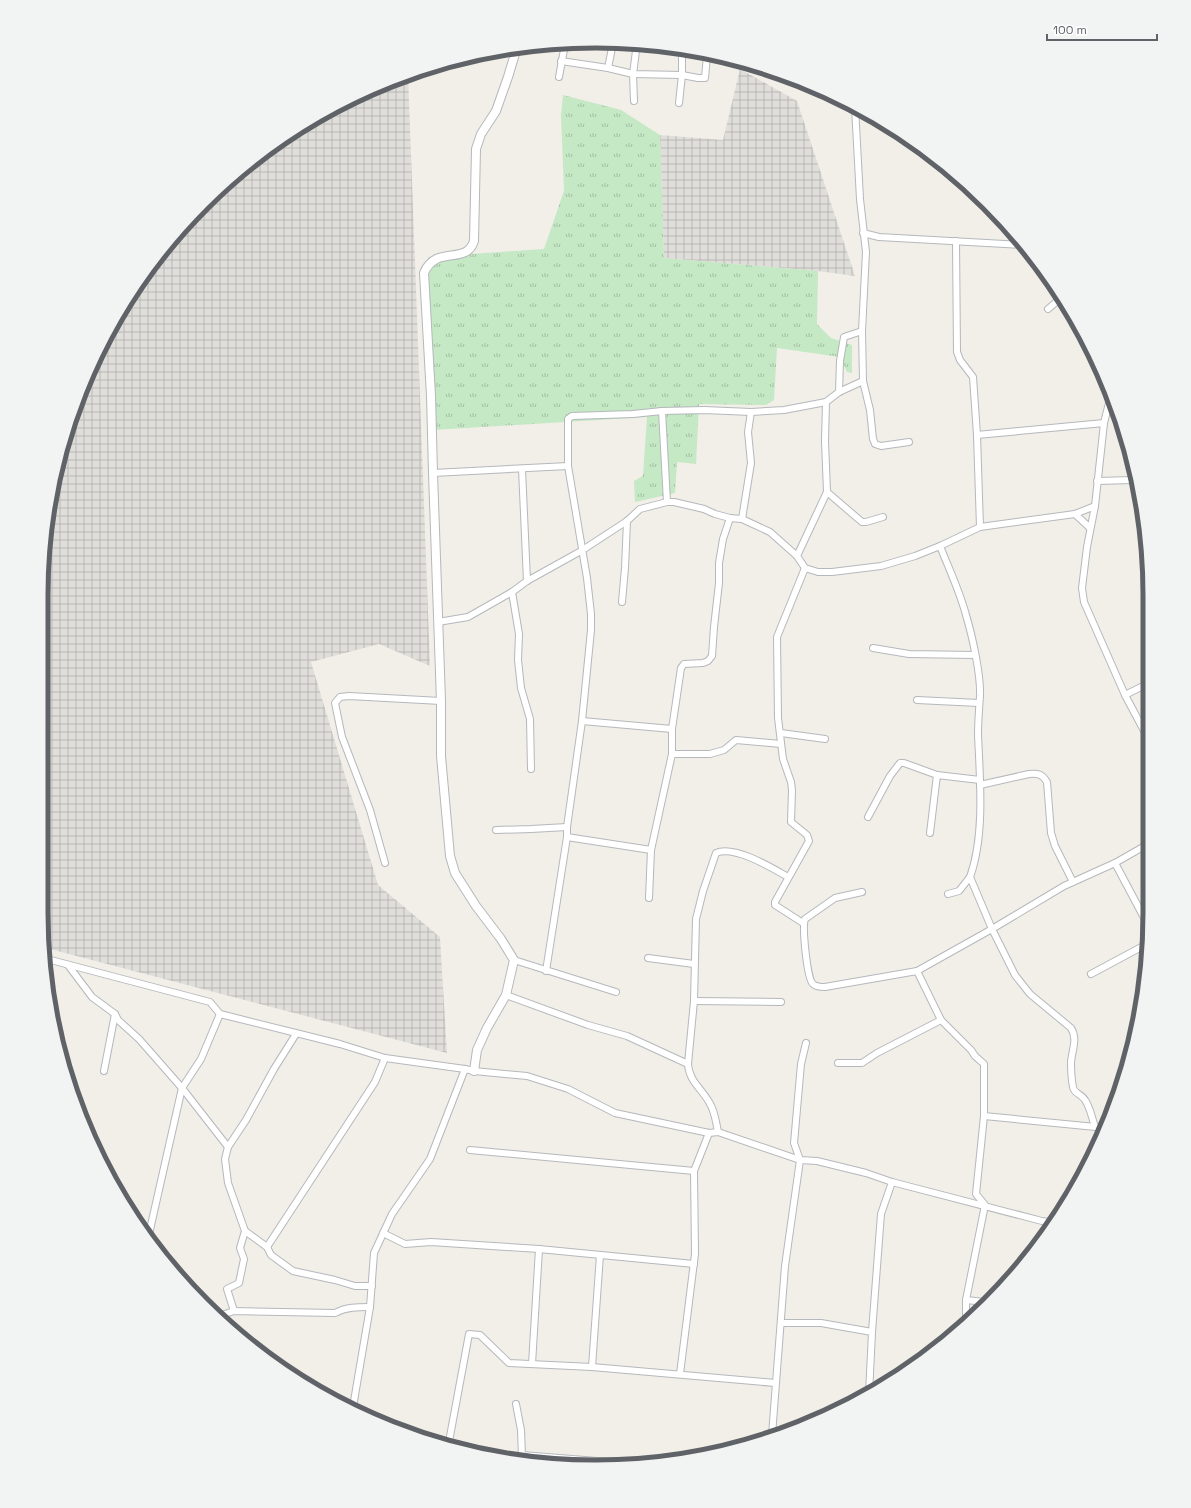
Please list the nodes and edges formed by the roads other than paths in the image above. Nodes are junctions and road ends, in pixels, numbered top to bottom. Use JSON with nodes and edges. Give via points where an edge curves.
{"nodes":[{"id":1,"x":612,"y":48,"type":"edge"},
{"id":2,"x":564,"y":49,"type":"edge"},
{"id":3,"x":635,"y":49,"type":"edge"},
{"id":4,"x":515,"y":55,"type":"edge"},
{"id":5,"x":682,"y":56,"type":"edge"},
{"id":6,"x":707,"y":60,"type":"edge"},
{"id":7,"x":561,"y":61,"type":"junction"},
{"id":8,"x":608,"y":68,"type":"junction"},
{"id":9,"x":633,"y":74,"type":"junction"},
{"id":10,"x":682,"y":75,"type":"junction"},
{"id":11,"x":559,"y":77,"type":"dead end"},
{"id":12,"x":634,"y":101,"type":"dead end"},
{"id":13,"x":679,"y":103,"type":"dead end"},
{"id":14,"x":855,"y":114,"type":"edge"},
{"id":15,"x":863,"y":233,"type":"junction"},
{"id":16,"x":956,"y":241,"type":"junction"},
{"id":17,"x":1015,"y":244,"type":"edge"},
{"id":18,"x":1057,"y":301,"type":"edge"},
{"id":19,"x":1048,"y":309,"type":"dead end"},
{"id":20,"x":862,"y":331,"type":"junction"},
{"id":21,"x":863,"y":381,"type":"junction"},
{"id":22,"x":839,"y":392,"type":"junction"},
{"id":23,"x":826,"y":402,"type":"junction"},
{"id":24,"x":1108,"y":405,"type":"edge"},
{"id":25,"x":662,"y":411,"type":"junction"},
{"id":26,"x":751,"y":412,"type":"junction"},
{"id":27,"x":1104,"y":423,"type":"junction"},
{"id":28,"x":977,"y":434,"type":"junction"},
{"id":29,"x":909,"y":442,"type":"dead end"},
{"id":30,"x":568,"y":466,"type":"junction"},
{"id":31,"x":522,"y":469,"type":"junction"},
{"id":32,"x":433,"y":473,"type":"junction"},
{"id":33,"x":1130,"y":480,"type":"edge"},
{"id":34,"x":1097,"y":481,"type":"junction"},
{"id":35,"x":827,"y":492,"type":"junction"},
{"id":36,"x":667,"y":502,"type":"junction"},
{"id":37,"x":1095,"y":506,"type":"junction"},
{"id":38,"x":1075,"y":514,"type":"junction"},
{"id":39,"x":883,"y":517,"type":"dead end"},
{"id":40,"x":730,"y":518,"type":"junction"},
{"id":41,"x":742,"y":519,"type":"junction"},
{"id":42,"x":627,"y":521,"type":"junction"},
{"id":43,"x":980,"y":527,"type":"junction"},
{"id":44,"x":1090,"y":528,"type":"junction"},
{"id":45,"x":940,"y":546,"type":"junction"},
{"id":46,"x":581,"y":551,"type":"junction"},
{"id":47,"x":797,"y":556,"type":"junction"},
{"id":48,"x":805,"y":568,"type":"junction"},
{"id":49,"x":527,"y":581,"type":"junction"},
{"id":50,"x":512,"y":592,"type":"junction"},
{"id":51,"x":622,"y":602,"type":"dead end"},
{"id":52,"x":438,"y":622,"type":"junction"},
{"id":53,"x":873,"y":648,"type":"dead end"},
{"id":54,"x":975,"y":655,"type":"junction"},
{"id":55,"x":1143,"y":685,"type":"edge"},
{"id":56,"x":1125,"y":695,"type":"junction"},
{"id":57,"x":917,"y":700,"type":"dead end"},
{"id":58,"x":441,"y":701,"type":"junction"},
{"id":59,"x":979,"y":703,"type":"junction"},
{"id":60,"x":582,"y":721,"type":"junction"},
{"id":61,"x":672,"y":729,"type":"junction"},
{"id":62,"x":1143,"y":729,"type":"edge"},
{"id":63,"x":781,"y":733,"type":"junction"},
{"id":64,"x":825,"y":739,"type":"dead end"},
{"id":65,"x":781,"y":744,"type":"junction"},
{"id":66,"x":672,"y":754,"type":"junction"},
{"id":67,"x":531,"y":769,"type":"dead end"},
{"id":68,"x":936,"y":776,"type":"junction"},
{"id":69,"x":980,"y":782,"type":"junction"},
{"id":70,"x":868,"y":817,"type":"dead end"},
{"id":71,"x":567,"y":826,"type":"junction"},
{"id":72,"x":496,"y":830,"type":"dead end"},
{"id":73,"x":930,"y":833,"type":"dead end"},
{"id":74,"x":567,"y":837,"type":"junction"},
{"id":75,"x":1143,"y":847,"type":"edge"},
{"id":76,"x":651,"y":850,"type":"junction"},
{"id":77,"x":385,"y":863,"type":"dead end"},
{"id":78,"x":1115,"y":863,"type":"junction"},
{"id":79,"x":788,"y":877,"type":"junction"},
{"id":80,"x":970,"y":877,"type":"junction"},
{"id":81,"x":1073,"y":882,"type":"junction"},
{"id":82,"x":862,"y":892,"type":"dead end"},
{"id":83,"x":948,"y":894,"type":"dead end"},
{"id":84,"x":648,"y":898,"type":"dead end"},
{"id":85,"x":1143,"y":916,"type":"edge"},
{"id":86,"x":803,"y":923,"type":"junction"},
{"id":87,"x":992,"y":929,"type":"junction"},
{"id":88,"x":1142,"y":947,"type":"edge"},
{"id":89,"x":648,"y":958,"type":"dead end"},
{"id":90,"x":50,"y":960,"type":"edge"},
{"id":91,"x":514,"y":960,"type":"junction"},
{"id":92,"x":694,"y":964,"type":"junction"},
{"id":93,"x":68,"y":965,"type":"junction"},
{"id":94,"x":546,"y":971,"type":"junction"},
{"id":95,"x":917,"y":971,"type":"junction"},
{"id":96,"x":1091,"y":974,"type":"dead end"},
{"id":97,"x":616,"y":992,"type":"dead end"},
{"id":98,"x":506,"y":995,"type":"junction"},
{"id":99,"x":694,"y":1001,"type":"junction"},
{"id":100,"x":781,"y":1002,"type":"dead end"},
{"id":101,"x":115,"y":1014,"type":"junction"},
{"id":102,"x":220,"y":1014,"type":"junction"},
{"id":103,"x":941,"y":1020,"type":"junction"},
{"id":104,"x":296,"y":1034,"type":"junction"},
{"id":105,"x":806,"y":1043,"type":"dead end"},
{"id":106,"x":385,"y":1058,"type":"junction"},
{"id":107,"x":838,"y":1063,"type":"dead end"},
{"id":108,"x":688,"y":1064,"type":"junction"},
{"id":109,"x":465,"y":1069,"type":"junction"},
{"id":110,"x":104,"y":1071,"type":"dead end"},
{"id":111,"x":474,"y":1071,"type":"junction"},
{"id":112,"x":182,"y":1088,"type":"junction"},
{"id":113,"x":984,"y":1116,"type":"junction"},
{"id":114,"x":1095,"y":1127,"type":"junction"},
{"id":115,"x":1099,"y":1127,"type":"edge"},
{"id":116,"x":718,"y":1132,"type":"junction"},
{"id":117,"x":709,"y":1133,"type":"junction"},
{"id":118,"x":228,"y":1147,"type":"junction"},
{"id":119,"x":470,"y":1150,"type":"dead end"},
{"id":120,"x":800,"y":1160,"type":"junction"},
{"id":121,"x":694,"y":1171,"type":"junction"},
{"id":122,"x":892,"y":1182,"type":"junction"},
{"id":123,"x":985,"y":1205,"type":"junction"},
{"id":124,"x":1048,"y":1221,"type":"edge"},
{"id":125,"x":150,"y":1231,"type":"edge"},
{"id":126,"x":246,"y":1231,"type":"junction"},
{"id":127,"x":384,"y":1233,"type":"junction"},
{"id":128,"x":267,"y":1248,"type":"junction"},
{"id":129,"x":539,"y":1249,"type":"junction"},
{"id":130,"x":600,"y":1255,"type":"junction"},
{"id":131,"x":694,"y":1264,"type":"junction"},
{"id":132,"x":372,"y":1286,"type":"junction"},
{"id":133,"x":966,"y":1300,"type":"junction"},
{"id":134,"x":981,"y":1302,"type":"edge"},
{"id":135,"x":370,"y":1307,"type":"junction"},
{"id":136,"x":234,"y":1311,"type":"junction"},
{"id":137,"x":224,"y":1314,"type":"edge"},
{"id":138,"x":966,"y":1315,"type":"edge"},
{"id":139,"x":781,"y":1323,"type":"junction"},
{"id":140,"x":872,"y":1332,"type":"junction"},
{"id":141,"x":532,"y":1364,"type":"junction"},
{"id":142,"x":592,"y":1367,"type":"junction"},
{"id":143,"x":680,"y":1374,"type":"junction"},
{"id":144,"x":775,"y":1383,"type":"junction"},
{"id":145,"x":869,"y":1387,"type":"edge"},
{"id":146,"x":353,"y":1404,"type":"edge"},
{"id":147,"x":516,"y":1404,"type":"dead end"},
{"id":148,"x":772,"y":1431,"type":"edge"},
{"id":149,"x":449,"y":1440,"type":"edge"},
{"id":150,"x":522,"y":1455,"type":"edge"}],
"edges":[{"from":1,"to":8,"type":"street"},
{"from":2,"to":7,"type":"street"},
{"from":3,"to":9,"type":"street"},
{"from":4,"to":32,"type":"street","via":[[496,111],[481,134],[476,150],[472,248],[464,253],[435,259],[424,273],[432,396]]},
{"from":5,"to":10,"type":"street"},
{"from":6,"to":10,"type":"street","via":[[705,78]]},
{"from":7,"to":8,"type":"street"},
{"from":7,"to":11,"type":"street"},
{"from":8,"to":9,"type":"street"},
{"from":9,"to":10,"type":"street"},
{"from":9,"to":12,"type":"street"},
{"from":10,"to":13,"type":"street"},
{"from":14,"to":15,"type":"street"},
{"from":15,"to":16,"type":"street","via":[[879,237]]},
{"from":15,"to":20,"type":"street","via":[[866,252]]},
{"from":16,"to":17,"type":"street"},
{"from":16,"to":28,"type":"street","via":[[957,352],[973,377]]},
{"from":18,"to":19,"type":"street"},
{"from":20,"to":21,"type":"street"},
{"from":20,"to":22,"type":"street","via":[[844,337]]},
{"from":21,"to":22,"type":"street"},
{"from":21,"to":29,"type":"street","via":[[875,444],[881,446]]},
{"from":22,"to":23,"type":"street"},
{"from":23,"to":26,"type":"street","via":[[784,410]]},
{"from":23,"to":35,"type":"street"},
{"from":24,"to":27,"type":"street"},
{"from":25,"to":26,"type":"street"},
{"from":25,"to":30,"type":"street","via":[[572,416],[568,420]]},
{"from":25,"to":36,"type":"street"},
{"from":26,"to":41,"type":"street","via":[[748,432],[751,463]]},
{"from":27,"to":28,"type":"street"},
{"from":27,"to":34,"type":"street"},
{"from":28,"to":43,"type":"street"},
{"from":30,"to":31,"type":"street"},
{"from":30,"to":46,"type":"street"},
{"from":31,"to":32,"type":"street"},
{"from":31,"to":49,"type":"street"},
{"from":32,"to":52,"type":"street"},
{"from":33,"to":34,"type":"street"},
{"from":34,"to":37,"type":"street"},
{"from":35,"to":39,"type":"street","via":[[862,522]]},
{"from":35,"to":47,"type":"street"},
{"from":36,"to":40,"type":"street","via":[[693,506]]},
{"from":36,"to":42,"type":"street","via":[[640,509]]},
{"from":37,"to":38,"type":"street"},
{"from":37,"to":44,"type":"street"},
{"from":38,"to":43,"type":"street"},
{"from":38,"to":44,"type":"street"},
{"from":40,"to":41,"type":"street"},
{"from":40,"to":61,"type":"street","via":[[719,563],[720,583],[712,656],[708,661],[684,664],[681,668]]},
{"from":41,"to":47,"type":"street","via":[[770,532]]},
{"from":42,"to":46,"type":"street"},
{"from":42,"to":51,"type":"street"},
{"from":43,"to":45,"type":"street"},
{"from":44,"to":56,"type":"street","via":[[1082,588],[1084,602]]},
{"from":45,"to":48,"type":"street","via":[[881,566],[832,572],[818,572]]},
{"from":45,"to":54,"type":"street","via":[[966,614]]},
{"from":46,"to":49,"type":"street"},
{"from":46,"to":60,"type":"street","via":[[587,578],[591,624],[591,646]]},
{"from":47,"to":48,"type":"street"},
{"from":48,"to":63,"type":"street","via":[[777,637],[778,718]]},
{"from":49,"to":50,"type":"street"},
{"from":50,"to":52,"type":"street","via":[[468,617]]},
{"from":50,"to":67,"type":"street","via":[[519,634],[521,688],[530,719]]},
{"from":52,"to":58,"type":"street"},
{"from":53,"to":54,"type":"street","via":[[909,654]]},
{"from":54,"to":59,"type":"street"},
{"from":55,"to":56,"type":"street"},
{"from":56,"to":62,"type":"street"},
{"from":57,"to":59,"type":"street"},
{"from":58,"to":77,"type":"street","via":[[349,696],[340,697],[335,703],[342,737],[370,810]]},
{"from":58,"to":91,"type":"street","via":[[441,756],[450,856],[455,873]]},
{"from":59,"to":69,"type":"street"},
{"from":60,"to":61,"type":"street"},
{"from":60,"to":71,"type":"street"},
{"from":61,"to":66,"type":"street"},
{"from":63,"to":64,"type":"street"},
{"from":63,"to":65,"type":"street"},
{"from":65,"to":66,"type":"street","via":[[736,740],[724,750],[710,754]]},
{"from":65,"to":79,"type":"street","via":[[791,786],[791,822],[807,835],[809,841]]},
{"from":66,"to":76,"type":"street"},
{"from":68,"to":69,"type":"street"},
{"from":68,"to":70,"type":"street","via":[[900,763]]},
{"from":68,"to":73,"type":"street"},
{"from":69,"to":80,"type":"street","via":[[976,862]]},
{"from":69,"to":81,"type":"street","via":[[1037,773],[1043,776],[1047,782],[1051,833]]},
{"from":71,"to":72,"type":"street"},
{"from":71,"to":74,"type":"street"},
{"from":74,"to":76,"type":"street"},
{"from":74,"to":94,"type":"street"},
{"from":75,"to":78,"type":"street"},
{"from":76,"to":84,"type":"street"},
{"from":78,"to":81,"type":"street"},
{"from":78,"to":85,"type":"street"},
{"from":79,"to":86,"type":"street","via":[[775,905]]},
{"from":79,"to":92,"type":"street","via":[[765,863],[730,851],[716,853],[696,919]]},
{"from":80,"to":83,"type":"street","via":[[960,891]]},
{"from":80,"to":87,"type":"street"},
{"from":81,"to":87,"type":"street"},
{"from":82,"to":86,"type":"street","via":[[835,898],[804,918]]},
{"from":86,"to":95,"type":"street","via":[[809,978],[816,986],[825,987]]},
{"from":87,"to":95,"type":"street"},
{"from":87,"to":114,"type":"street","via":[[1015,975],[1030,994],[1074,1033],[1071,1063],[1073,1088],[1086,1101]]},
{"from":88,"to":96,"type":"street"},
{"from":89,"to":92,"type":"street"},
{"from":90,"to":93,"type":"street"},
{"from":91,"to":94,"type":"street"},
{"from":91,"to":98,"type":"street"},
{"from":92,"to":99,"type":"street"},
{"from":93,"to":101,"type":"street","via":[[92,997]]},
{"from":93,"to":102,"type":"street","via":[[210,1002]]},
{"from":94,"to":97,"type":"street"},
{"from":95,"to":103,"type":"street"},
{"from":98,"to":108,"type":"street","via":[[588,1025],[627,1036]]},
{"from":98,"to":111,"type":"street","via":[[480,1043]]},
{"from":99,"to":100,"type":"street"},
{"from":99,"to":108,"type":"street"},
{"from":101,"to":110,"type":"street"},
{"from":101,"to":112,"type":"street"},
{"from":102,"to":104,"type":"street"},
{"from":102,"to":112,"type":"street","via":[[201,1059]]},
{"from":103,"to":107,"type":"street","via":[[876,1053],[862,1063]]},
{"from":103,"to":113,"type":"street","via":[[984,1064]]},
{"from":104,"to":106,"type":"street"},
{"from":104,"to":118,"type":"street"},
{"from":105,"to":120,"type":"street","via":[[801,1064],[794,1143]]},
{"from":106,"to":109,"type":"street"},
{"from":106,"to":128,"type":"street","via":[[375,1082]]},
{"from":108,"to":116,"type":"street","via":[[688,1071],[697,1087],[709,1101]]},
{"from":109,"to":111,"type":"street"},
{"from":109,"to":127,"type":"street","via":[[430,1159],[392,1214]]},
{"from":111,"to":117,"type":"street","via":[[527,1076],[568,1089],[615,1113]]},
{"from":112,"to":118,"type":"street"},
{"from":112,"to":125,"type":"street"},
{"from":113,"to":114,"type":"street"},
{"from":113,"to":123,"type":"street","via":[[976,1194]]},
{"from":114,"to":115,"type":"street"},
{"from":116,"to":117,"type":"street"},
{"from":116,"to":120,"type":"street"},
{"from":117,"to":121,"type":"street"},
{"from":118,"to":126,"type":"street","via":[[225,1159],[228,1183]]},
{"from":119,"to":121,"type":"street"},
{"from":120,"to":122,"type":"street","via":[[817,1161]]},
{"from":120,"to":139,"type":"street","via":[[785,1266]]},
{"from":121,"to":131,"type":"street"},
{"from":122,"to":123,"type":"street"},
{"from":122,"to":140,"type":"street","via":[[881,1214]]},
{"from":123,"to":124,"type":"street"},
{"from":123,"to":133,"type":"street"},
{"from":126,"to":128,"type":"street"},
{"from":126,"to":136,"type":"street","via":[[240,1248],[244,1259],[239,1283],[228,1289]]},
{"from":127,"to":129,"type":"street","via":[[405,1244],[431,1242]]},
{"from":127,"to":132,"type":"street","via":[[374,1253]]},
{"from":128,"to":132,"type":"street","via":[[271,1255],[293,1271],[355,1286]]},
{"from":129,"to":130,"type":"street"},
{"from":129,"to":141,"type":"street"},
{"from":130,"to":131,"type":"street"},
{"from":130,"to":142,"type":"street"},
{"from":131,"to":143,"type":"street"},
{"from":132,"to":135,"type":"street"},
{"from":133,"to":134,"type":"street"},
{"from":133,"to":138,"type":"street"},
{"from":135,"to":136,"type":"street","via":[[340,1310],[335,1313]]},
{"from":135,"to":146,"type":"street"},
{"from":136,"to":137,"type":"street"},
{"from":139,"to":140,"type":"street","via":[[821,1322]]},
{"from":139,"to":144,"type":"street"},
{"from":140,"to":145,"type":"street"},
{"from":141,"to":142,"type":"street"},
{"from":141,"to":149,"type":"street","via":[[510,1363],[480,1335],[470,1334]]},
{"from":142,"to":143,"type":"street"},
{"from":143,"to":144,"type":"street"},
{"from":144,"to":148,"type":"street"},
{"from":147,"to":150,"type":"street"}]}
